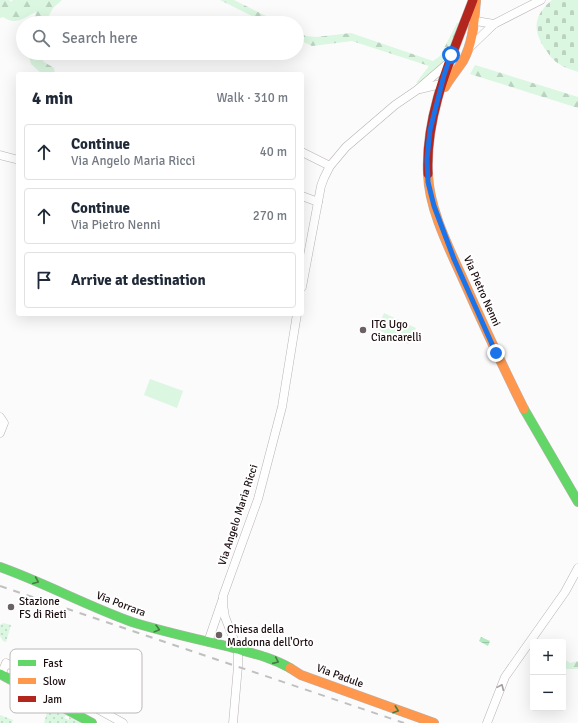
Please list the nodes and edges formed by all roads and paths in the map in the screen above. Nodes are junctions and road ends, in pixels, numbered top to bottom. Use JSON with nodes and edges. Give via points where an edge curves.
{"nodes":[{"id":1,"x":473,"y":0,"type":"edge"},
{"id":2,"x":476,"y":0,"type":"edge"},
{"id":3,"x":541,"y":0,"type":"edge"},
{"id":4,"x":464,"y":20,"type":"junction"},
{"id":5,"x":474,"y":20,"type":"junction"},
{"id":6,"x":494,"y":24,"type":"junction"},
{"id":7,"x":456,"y":43,"type":"junction"},
{"id":8,"x":469,"y":48,"type":"junction"},
{"id":9,"x":450,"y":59,"type":"junction"},
{"id":10,"x":463,"y":60,"type":"junction"},
{"id":11,"x":445,"y":83,"type":"junction"},
{"id":12,"x":426,"y":88,"type":"junction"},
{"id":13,"x":417,"y":90,"type":"junction"},
{"id":14,"x":440,"y":97,"type":"junction"},
{"id":15,"x":304,"y":153,"type":"edge"},
{"id":16,"x":0,"y":155,"type":"edge"},
{"id":17,"x":15,"y":159,"type":"dead end"},
{"id":18,"x":330,"y":166,"type":"junction"},
{"id":19,"x":304,"y":197,"type":"edge"},
{"id":20,"x":318,"y":202,"type":"junction"},
{"id":21,"x":304,"y":276,"type":"edge"},
{"id":22,"x":297,"y":316,"type":"edge"},
{"id":23,"x":0,"y":417,"type":"edge"},
{"id":24,"x":0,"y":433,"type":"edge"},
{"id":25,"x":578,"y":502,"type":"edge"},
{"id":26,"x":0,"y":567,"type":"edge"},
{"id":27,"x":578,"y":568,"type":"edge"},
{"id":28,"x":223,"y":596,"type":"junction"},
{"id":29,"x":208,"y":642,"type":"junction"},
{"id":30,"x":238,"y":650,"type":"junction"},
{"id":31,"x":10,"y":665,"type":"edge"},
{"id":32,"x":1,"y":674,"type":"edge"},
{"id":33,"x":10,"y":679,"type":"edge"},
{"id":34,"x":73,"y":713,"type":"edge"},
{"id":35,"x":105,"y":713,"type":"edge"},
{"id":36,"x":92,"y":723,"type":"edge"},
{"id":37,"x":123,"y":723,"type":"edge"},
{"id":38,"x":233,"y":723,"type":"edge"},
{"id":39,"x":434,"y":723,"type":"edge"},
{"id":40,"x":487,"y":723,"type":"edge"}],
"edges":[{"from":1,"to":4,"type":"main road"},
{"from":2,"to":5,"type":"main road"},
{"from":3,"to":6,"type":"street"},
{"from":4,"to":5,"type":"street"},
{"from":4,"to":7,"type":"main road"},
{"from":5,"to":6,"type":"street"},
{"from":5,"to":8,"type":"main road"},
{"from":6,"to":8,"type":"street"},
{"from":7,"to":8,"type":"street"},
{"from":7,"to":9,"type":"main road"},
{"from":8,"to":10,"type":"main road"},
{"from":9,"to":10,"type":"street"},
{"from":9,"to":11,"type":"main road"},
{"from":9,"to":13,"type":"street","via":[[436,75]]},
{"from":10,"to":11,"type":"main road"},
{"from":11,"to":12,"type":"street"},
{"from":11,"to":14,"type":"main road"},
{"from":12,"to":13,"type":"street"},
{"from":12,"to":14,"type":"street"},
{"from":13,"to":18,"type":"street","via":[[395,105],[346,147]]},
{"from":14,"to":25,"type":"main road","name":"Via Pietro Nenni","via":[[430,130],[427,159],[428,182],[434,206],[454,259],[496,353],[529,418]]},
{"from":15,"to":18,"type":"street"},
{"from":16,"to":17,"type":"street"},
{"from":18,"to":20,"type":"street"},
{"from":19,"to":20,"type":"street"},
{"from":20,"to":21,"type":"street"},
{"from":22,"to":28,"type":"street","name":"Via Angelo Maria Ricci","via":[[282,407],[258,499]]},
{"from":23,"to":24,"type":"street","via":[[4,424]]},
{"from":26,"to":29,"type":"main road","name":"Via Porrara","one_way":true,"via":[[123,618]]},
{"from":40,"to":27,"type":"street","one_way":true,"via":[[505,677],[565,592]]},
{"from":28,"to":29,"type":"street"},
{"from":28,"to":30,"type":"street","name":"Via Angelo Maria Ricci","via":[[225,617]]},
{"from":29,"to":30,"type":"main road","name":"Via Porrara"},
{"from":30,"to":38,"type":"street","name":"Via Angelo Maria Ricci"},
{"from":30,"to":39,"type":"main road","name":"Via Padule","one_way":true,"via":[[276,660],[302,675]]},
{"from":31,"to":32,"type":"street","via":[[6,663]]},
{"from":32,"to":33,"type":"main road"},
{"from":34,"to":36,"type":"main road"},
{"from":35,"to":37,"type":"street"}]}
